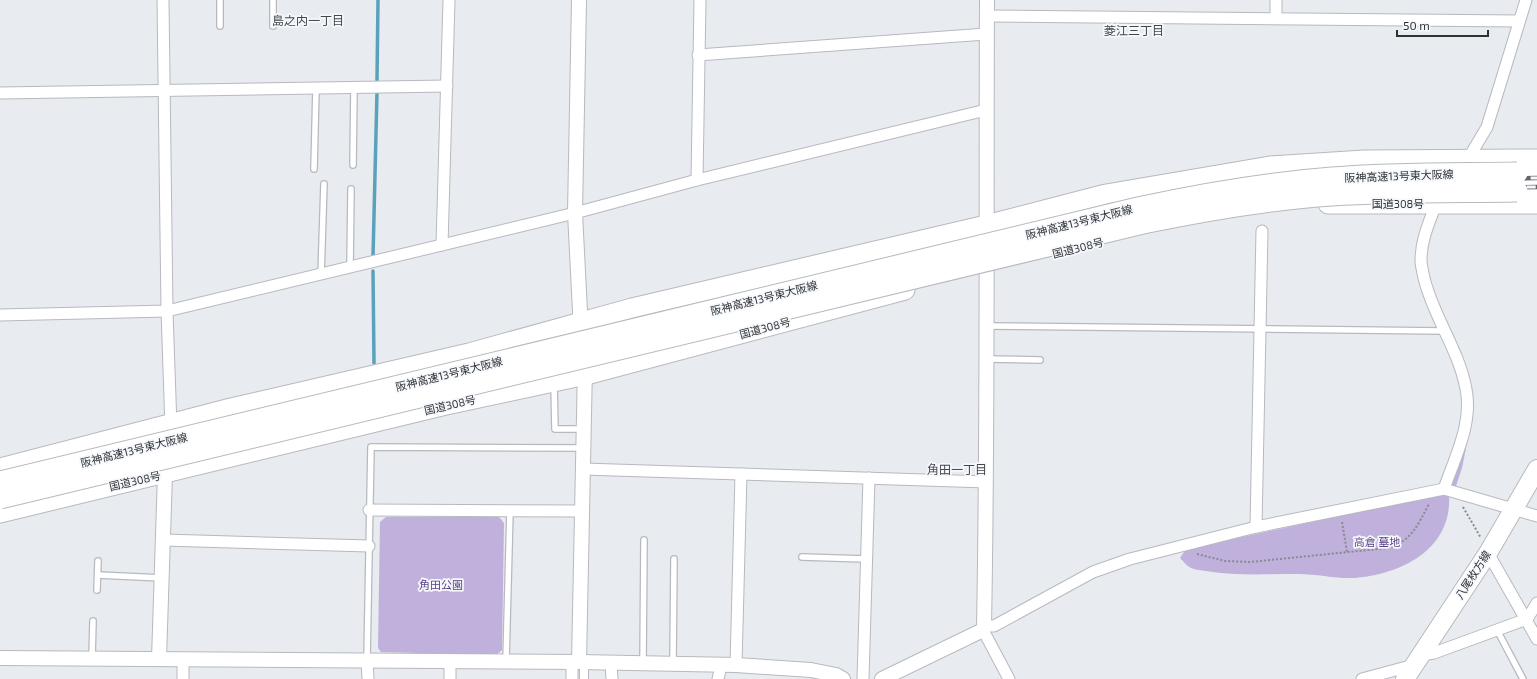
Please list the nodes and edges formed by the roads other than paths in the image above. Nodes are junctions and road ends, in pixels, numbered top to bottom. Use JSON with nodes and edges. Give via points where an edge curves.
{"nodes":[{"id":1,"x":163,"y":0,"type":"edge"},
{"id":2,"x":220,"y":0,"type":"edge"},
{"id":3,"x":273,"y":0,"type":"edge"},
{"id":4,"x":449,"y":0,"type":"edge"},
{"id":5,"x":579,"y":0,"type":"edge"},
{"id":6,"x":700,"y":0,"type":"edge"},
{"id":7,"x":988,"y":0,"type":"edge"},
{"id":8,"x":1276,"y":0,"type":"edge"},
{"id":9,"x":1526,"y":0,"type":"edge"},
{"id":10,"x":987,"y":16,"type":"junction"},
{"id":11,"x":1276,"y":18,"type":"junction"},
{"id":12,"x":1519,"y":21,"type":"junction"},
{"id":13,"x":220,"y":26,"type":"dead end"},
{"id":14,"x":273,"y":26,"type":"dead end"},
{"id":15,"x":986,"y":34,"type":"junction"},
{"id":16,"x":698,"y":55,"type":"junction"},
{"id":17,"x":447,"y":86,"type":"junction"},
{"id":18,"x":316,"y":88,"type":"junction"},
{"id":19,"x":354,"y":88,"type":"junction"},
{"id":20,"x":163,"y":92,"type":"junction"},
{"id":21,"x":0,"y":94,"type":"edge"},
{"id":22,"x":986,"y":110,"type":"junction"},
{"id":23,"x":1468,"y":159,"type":"junction"},
{"id":24,"x":1537,"y":159,"type":"edge"},
{"id":25,"x":353,"y":165,"type":"dead end"},
{"id":26,"x":314,"y":169,"type":"dead end"},
{"id":27,"x":1537,"y":173,"type":"edge"},
{"id":28,"x":697,"y":180,"type":"junction"},
{"id":29,"x":324,"y":184,"type":"dead end"},
{"id":30,"x":351,"y":189,"type":"dead end"},
{"id":31,"x":1537,"y":191,"type":"edge"},
{"id":32,"x":1436,"y":204,"type":"junction"},
{"id":33,"x":1537,"y":204,"type":"edge"},
{"id":34,"x":575,"y":213,"type":"junction"},
{"id":35,"x":986,"y":225,"type":"junction"},
{"id":36,"x":1262,"y":231,"type":"dead end"},
{"id":37,"x":442,"y":245,"type":"junction"},
{"id":38,"x":350,"y":268,"type":"junction"},
{"id":39,"x":986,"y":270,"type":"junction"},
{"id":40,"x":321,"y":275,"type":"junction"},
{"id":41,"x":167,"y":311,"type":"junction"},
{"id":42,"x":0,"y":315,"type":"edge"},
{"id":43,"x":580,"y":323,"type":"junction"},
{"id":44,"x":987,"y":326,"type":"junction"},
{"id":45,"x":1260,"y":328,"type":"junction"},
{"id":46,"x":1444,"y":331,"type":"junction"},
{"id":47,"x":987,"y":359,"type":"junction"},
{"id":48,"x":1040,"y":360,"type":"dead end"},
{"id":49,"x":586,"y":375,"type":"junction"},
{"id":50,"x":554,"y":382,"type":"junction"},
{"id":51,"x":171,"y":424,"type":"junction"},
{"id":52,"x":584,"y":429,"type":"junction"},
{"id":53,"x":584,"y":448,"type":"junction"},
{"id":54,"x":0,"y":468,"type":"edge"},
{"id":55,"x":583,"y":469,"type":"junction"},
{"id":56,"x":1537,"y":469,"type":"edge"},
{"id":57,"x":165,"y":474,"type":"junction"},
{"id":58,"x":741,"y":474,"type":"junction"},
{"id":59,"x":869,"y":478,"type":"junction"},
{"id":60,"x":0,"y":482,"type":"edge"},
{"id":61,"x":987,"y":482,"type":"junction"},
{"id":62,"x":1440,"y":490,"type":"junction"},
{"id":63,"x":0,"y":498,"type":"edge"},
{"id":64,"x":369,"y":510,"type":"junction"},
{"id":65,"x":510,"y":510,"type":"junction"},
{"id":66,"x":1514,"y":510,"type":"junction"},
{"id":67,"x":582,"y":511,"type":"junction"},
{"id":68,"x":0,"y":513,"type":"edge"},
{"id":69,"x":1537,"y":516,"type":"edge"},
{"id":70,"x":1256,"y":527,"type":"junction"},
{"id":71,"x":164,"y":540,"type":"junction"},
{"id":72,"x":644,"y":540,"type":"dead end"},
{"id":73,"x":369,"y":546,"type":"junction"},
{"id":74,"x":1488,"y":552,"type":"junction"},
{"id":75,"x":802,"y":557,"type":"dead end"},
{"id":76,"x":674,"y":559,"type":"dead end"},
{"id":77,"x":866,"y":559,"type":"junction"},
{"id":78,"x":98,"y":561,"type":"dead end"},
{"id":79,"x":98,"y":575,"type":"junction"},
{"id":80,"x":162,"y":578,"type":"junction"},
{"id":81,"x":97,"y":590,"type":"dead end"},
{"id":82,"x":1537,"y":603,"type":"edge"},
{"id":83,"x":1526,"y":619,"type":"junction"},
{"id":84,"x":93,"y":621,"type":"dead end"},
{"id":85,"x":984,"y":628,"type":"junction"},
{"id":86,"x":1497,"y":630,"type":"junction"},
{"id":87,"x":1537,"y":639,"type":"edge"},
{"id":88,"x":0,"y":658,"type":"edge"},
{"id":89,"x":159,"y":659,"type":"junction"},
{"id":90,"x":182,"y":659,"type":"junction"},
{"id":91,"x":92,"y":660,"type":"junction"},
{"id":92,"x":367,"y":660,"type":"junction"},
{"id":93,"x":450,"y":661,"type":"junction"},
{"id":94,"x":506,"y":661,"type":"junction"},
{"id":95,"x":578,"y":662,"type":"junction"},
{"id":96,"x":611,"y":663,"type":"junction"},
{"id":97,"x":642,"y":664,"type":"junction"},
{"id":98,"x":673,"y":664,"type":"junction"},
{"id":99,"x":736,"y":665,"type":"junction"},
{"id":100,"x":1413,"y":666,"type":"edge"},
{"id":101,"x":719,"y":672,"type":"edge"},
{"id":102,"x":183,"y":679,"type":"edge"},
{"id":103,"x":368,"y":679,"type":"edge"},
{"id":104,"x":450,"y":679,"type":"edge"},
{"id":105,"x":572,"y":679,"type":"edge"},
{"id":106,"x":584,"y":679,"type":"edge"},
{"id":107,"x":612,"y":679,"type":"edge"},
{"id":108,"x":843,"y":679,"type":"edge"},
{"id":109,"x":863,"y":679,"type":"edge"},
{"id":110,"x":882,"y":679,"type":"edge"},
{"id":111,"x":1009,"y":679,"type":"edge"},
{"id":112,"x":1362,"y":679,"type":"edge"},
{"id":113,"x":1523,"y":679,"type":"edge"}],
"edges":[{"from":1,"to":20,"type":"street"},
{"from":2,"to":13,"type":"lane"},
{"from":3,"to":14,"type":"lane"},
{"from":4,"to":17,"type":"street"},
{"from":5,"to":34,"type":"street"},
{"from":6,"to":16,"type":"street"},
{"from":7,"to":10,"type":"street"},
{"from":8,"to":11,"type":"street"},
{"from":9,"to":12,"type":"street"},
{"from":10,"to":11,"type":"street"},
{"from":10,"to":15,"type":"street"},
{"from":11,"to":12,"type":"street"},
{"from":12,"to":23,"type":"street","via":[[1487,127]]},
{"from":15,"to":16,"type":"street"},
{"from":15,"to":22,"type":"street"},
{"from":16,"to":28,"type":"street"},
{"from":17,"to":19,"type":"street"},
{"from":17,"to":37,"type":"street"},
{"from":18,"to":19,"type":"street"},
{"from":18,"to":20,"type":"street"},
{"from":18,"to":26,"type":"lane"},
{"from":19,"to":25,"type":"lane"},
{"from":20,"to":21,"type":"street"},
{"from":20,"to":41,"type":"street"},
{"from":22,"to":28,"type":"street"},
{"from":22,"to":35,"type":"street"},
{"from":23,"to":24,"type":"highway"},
{"from":23,"to":35,"type":"highway","via":[[1364,160],[1270,166],[1106,194]]},
{"from":27,"to":60,"type":"highway","name":"阪神高速13号東大阪線","bridge":true,"via":[[1332,178],[1265,185],[1130,209]]},
{"from":28,"to":34,"type":"street"},
{"from":29,"to":40,"type":"lane"},
{"from":30,"to":38,"type":"lane"},
{"from":31,"to":63,"type":"highway","name":"阪神高速13号東大阪線","bridge":true,"via":[[1332,195],[1202,211]]},
{"from":32,"to":33,"type":"highway","name":"国道308号"},
{"from":32,"to":39,"type":"highway","name":"国道308号","via":[[1318,204],[1238,213],[1159,228]]},
{"from":32,"to":46,"type":"street","via":[[1423,237],[1421,261],[1427,289]]},
{"from":34,"to":37,"type":"street"},
{"from":34,"to":43,"type":"street"},
{"from":35,"to":39,"type":"street"},
{"from":35,"to":43,"type":"highway","via":[[632,308]]},
{"from":36,"to":45,"type":"street"},
{"from":37,"to":38,"type":"street"},
{"from":38,"to":40,"type":"street"},
{"from":39,"to":44,"type":"street"},
{"from":39,"to":49,"type":"highway","name":"国道308号"},
{"from":40,"to":41,"type":"street"},
{"from":41,"to":42,"type":"street"},
{"from":41,"to":51,"type":"street"},
{"from":43,"to":49,"type":"street"},
{"from":43,"to":51,"type":"highway","via":[[469,354]]},
{"from":44,"to":45,"type":"lane"},
{"from":44,"to":47,"type":"street"},
{"from":45,"to":46,"type":"lane"},
{"from":45,"to":70,"type":"street"},
{"from":46,"to":62,"type":"street","via":[[1466,389],[1468,411],[1464,433]]},
{"from":47,"to":48,"type":"lane"},
{"from":47,"to":61,"type":"street"},
{"from":49,"to":50,"type":"highway","name":"国道308号"},
{"from":49,"to":52,"type":"street"},
{"from":50,"to":52,"type":"lane","via":[[555,429]]},
{"from":50,"to":57,"type":"highway","name":"国道308号","via":[[442,406]]},
{"from":51,"to":54,"type":"highway"},
{"from":51,"to":57,"type":"street"},
{"from":52,"to":53,"type":"street"},
{"from":53,"to":55,"type":"street"},
{"from":53,"to":64,"type":"lane","via":[[371,447]]},
{"from":55,"to":58,"type":"street"},
{"from":55,"to":67,"type":"street"},
{"from":56,"to":66,"type":"main road","name":"八尾枚方線"},
{"from":57,"to":68,"type":"highway","name":"国道308号"},
{"from":57,"to":71,"type":"street"},
{"from":58,"to":59,"type":"street"},
{"from":58,"to":99,"type":"street"},
{"from":59,"to":61,"type":"street"},
{"from":59,"to":77,"type":"street"},
{"from":61,"to":85,"type":"street"},
{"from":62,"to":66,"type":"street"},
{"from":62,"to":70,"type":"street"},
{"from":64,"to":65,"type":"street"},
{"from":64,"to":73,"type":"lane"},
{"from":65,"to":67,"type":"street"},
{"from":65,"to":94,"type":"lane"},
{"from":66,"to":69,"type":"street"},
{"from":66,"to":74,"type":"main road","name":"八尾枚方線"},
{"from":67,"to":95,"type":"street"},
{"from":70,"to":85,"type":"street","via":[[1130,559],[1093,572],[994,626]]},
{"from":71,"to":73,"type":"street"},
{"from":71,"to":80,"type":"street"},
{"from":72,"to":97,"type":"lane"},
{"from":73,"to":92,"type":"lane"},
{"from":74,"to":83,"type":"street"},
{"from":74,"to":100,"type":"main road","name":"八尾枚方線"},
{"from":75,"to":77,"type":"lane"},
{"from":76,"to":98,"type":"lane"},
{"from":77,"to":109,"type":"street"},
{"from":78,"to":79,"type":"lane"},
{"from":79,"to":80,"type":"lane"},
{"from":79,"to":81,"type":"lane"},
{"from":80,"to":89,"type":"street"},
{"from":82,"to":83,"type":"street"},
{"from":83,"to":86,"type":"street"},
{"from":83,"to":87,"type":"street"},
{"from":84,"to":91,"type":"lane"},
{"from":85,"to":110,"type":"street"},
{"from":85,"to":111,"type":"street"},
{"from":86,"to":100,"type":"street","via":[[1434,653]]},
{"from":86,"to":113,"type":"lane"},
{"from":88,"to":91,"type":"street"},
{"from":89,"to":90,"type":"street"},
{"from":89,"to":91,"type":"street"},
{"from":90,"to":92,"type":"street"},
{"from":90,"to":102,"type":"street"},
{"from":92,"to":93,"type":"street"},
{"from":92,"to":103,"type":"street"},
{"from":93,"to":94,"type":"street"},
{"from":93,"to":104,"type":"street"},
{"from":94,"to":95,"type":"street"},
{"from":95,"to":96,"type":"street"},
{"from":95,"to":105,"type":"street"},
{"from":95,"to":106,"type":"street"},
{"from":96,"to":97,"type":"street"},
{"from":96,"to":107,"type":"street"},
{"from":97,"to":98,"type":"street"},
{"from":98,"to":101,"type":"street"},
{"from":99,"to":101,"type":"street"},
{"from":99,"to":108,"type":"street","via":[[811,670]]},
{"from":100,"to":112,"type":"street"}]}
